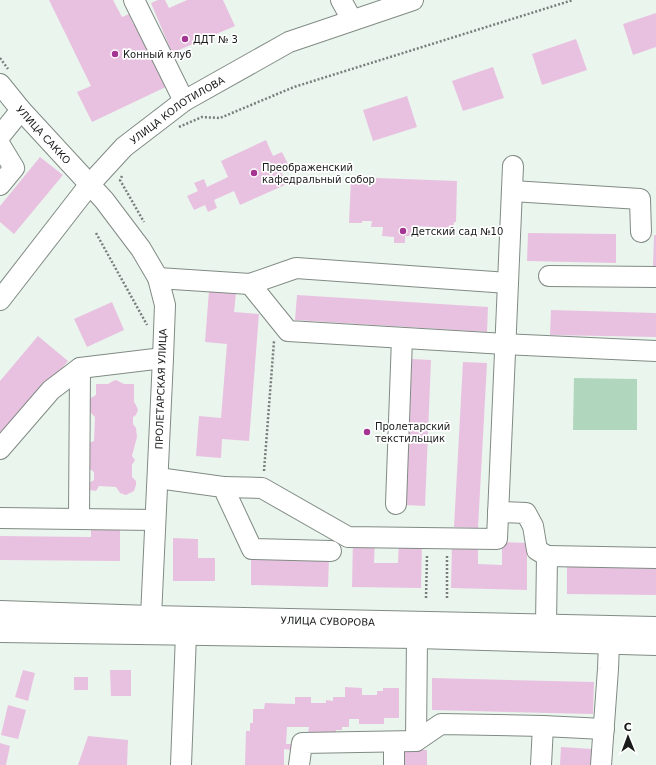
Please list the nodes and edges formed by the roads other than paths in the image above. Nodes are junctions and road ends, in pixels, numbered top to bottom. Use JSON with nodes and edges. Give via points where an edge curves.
{"nodes":[{"id":1,"x":134,"y":0,"type":"edge"},
{"id":2,"x":341,"y":0,"type":"edge"},
{"id":3,"x":412,"y":0,"type":"edge"},
{"id":4,"x":352,"y":20,"type":"junction"},
{"id":5,"x":0,"y":84,"type":"edge"},
{"id":6,"x":184,"y":101,"type":"junction"},
{"id":7,"x":21,"y":110,"type":"junction"},
{"id":8,"x":0,"y":136,"type":"edge"},
{"id":9,"x":0,"y":145,"type":"edge"},
{"id":10,"x":513,"y":166,"type":"dead end"},
{"id":11,"x":90,"y":184,"type":"junction"},
{"id":12,"x":0,"y":185,"type":"edge"},
{"id":13,"x":512,"y":191,"type":"junction"},
{"id":14,"x":641,"y":232,"type":"dead end"},
{"id":15,"x":549,"y":276,"type":"dead end"},
{"id":16,"x":656,"y":277,"type":"edge"},
{"id":17,"x":158,"y":278,"type":"junction"},
{"id":18,"x":508,"y":283,"type":"junction"},
{"id":19,"x":250,"y":284,"type":"junction"},
{"id":20,"x":0,"y":300,"type":"edge"},
{"id":21,"x":402,"y":338,"type":"junction"},
{"id":22,"x":506,"y":344,"type":"junction"},
{"id":23,"x":656,"y":351,"type":"edge"},
{"id":24,"x":163,"y":358,"type":"junction"},
{"id":25,"x":80,"y":368,"type":"junction"},
{"id":26,"x":0,"y":450,"type":"edge"},
{"id":27,"x":158,"y":478,"type":"junction"},
{"id":28,"x":223,"y":487,"type":"junction"},
{"id":29,"x":396,"y":504,"type":"dead end"},
{"id":30,"x":498,"y":512,"type":"junction"},
{"id":31,"x":0,"y":518,"type":"edge"},
{"id":32,"x":79,"y":518,"type":"junction"},
{"id":33,"x":155,"y":520,"type":"junction"},
{"id":34,"x":331,"y":552,"type":"dead end"},
{"id":35,"x":547,"y":556,"type":"junction"},
{"id":36,"x":656,"y":558,"type":"edge"},
{"id":37,"x":0,"y":612,"type":"edge"},
{"id":38,"x":151,"y":616,"type":"junction"},
{"id":39,"x":185,"y":625,"type":"junction"},
{"id":40,"x":546,"y":625,"type":"junction"},
{"id":41,"x":656,"y":628,"type":"edge"},
{"id":42,"x":0,"y":631,"type":"edge"},
{"id":43,"x":417,"y":637,"type":"junction"},
{"id":44,"x":609,"y":643,"type":"junction"},
{"id":45,"x":656,"y":644,"type":"edge"},
{"id":46,"x":543,"y":726,"type":"junction"},
{"id":47,"x":604,"y":729,"type":"junction"},
{"id":48,"x":416,"y":741,"type":"junction"},
{"id":49,"x":394,"y":742,"type":"junction"},
{"id":50,"x":181,"y":765,"type":"edge"},
{"id":51,"x":299,"y":765,"type":"edge"},
{"id":52,"x":394,"y":765,"type":"edge"},
{"id":53,"x":541,"y":765,"type":"edge"},
{"id":54,"x":601,"y":765,"type":"edge"}],
"edges":[{"from":1,"to":6,"type":"street"},
{"from":2,"to":4,"type":"street"},
{"from":3,"to":4,"type":"street","name":"УЛИЦА КОЛОТИЛОВА"},
{"from":4,"to":6,"type":"street","name":"УЛИЦА КОЛОТИЛОВА","via":[[289,42]]},
{"from":5,"to":7,"type":"street","name":"УЛИЦА САККО"},
{"from":6,"to":11,"type":"street","name":"УЛИЦА КОЛОТИЛОВА","via":[[124,147]]},
{"from":7,"to":8,"type":"street"},
{"from":7,"to":11,"type":"street","name":"УЛИЦА САККО"},
{"from":9,"to":12,"type":"street","via":[[14,168]]},
{"from":10,"to":13,"type":"street"},
{"from":11,"to":17,"type":"street","name":"ПРОЛЕТАРСКАЯ УЛИЦА","via":[[141,249]]},
{"from":11,"to":20,"type":"street","name":"УЛИЦА КОЛОТИЛОВА"},
{"from":13,"to":14,"type":"street","via":[[640,199]]},
{"from":13,"to":18,"type":"street"},
{"from":15,"to":16,"type":"street"},
{"from":17,"to":19,"type":"street"},
{"from":17,"to":24,"type":"street","name":"ПРОЛЕТАРСКАЯ УЛИЦА","via":[[165,305]]},
{"from":18,"to":19,"type":"street","via":[[296,268]]},
{"from":18,"to":22,"type":"street"},
{"from":19,"to":21,"type":"street","via":[[288,331]]},
{"from":21,"to":22,"type":"street"},
{"from":21,"to":29,"type":"street"},
{"from":22,"to":23,"type":"street"},
{"from":22,"to":30,"type":"street"},
{"from":24,"to":25,"type":"street"},
{"from":24,"to":27,"type":"street","name":"ПРОЛЕТАРСКАЯ УЛИЦА"},
{"from":25,"to":26,"type":"street","via":[[51,390]]},
{"from":25,"to":32,"type":"street"},
{"from":27,"to":28,"type":"street"},
{"from":27,"to":33,"type":"street","name":"ПРОЛЕТАРСКАЯ УЛИЦА"},
{"from":28,"to":30,"type":"street","via":[[262,488],[348,537],[497,539]]},
{"from":28,"to":34,"type":"street","via":[[252,549]]},
{"from":30,"to":35,"type":"street","via":[[526,513],[533,526],[537,550]]},
{"from":31,"to":32,"type":"street"},
{"from":32,"to":33,"type":"street"},
{"from":33,"to":38,"type":"street","name":"ПРОЛЕТАРСКАЯ УЛИЦА"},
{"from":35,"to":36,"type":"street"},
{"from":35,"to":40,"type":"street"},
{"from":37,"to":38,"type":"main road","name":"УЛИЦА СУВОРОВА"},
{"from":38,"to":39,"type":"main road","name":"УЛИЦА СУВОРОВА"},
{"from":39,"to":40,"type":"main road","name":"УЛИЦА СУВОРОВА"},
{"from":39,"to":42,"type":"main road","name":"УЛИЦА СУВОРОВА"},
{"from":39,"to":43,"type":"main road","name":"УЛИЦА СУВОРОВА"},
{"from":39,"to":50,"type":"street"},
{"from":40,"to":41,"type":"main road","name":"УЛИЦА СУВОРОВА"},
{"from":43,"to":44,"type":"main road","name":"УЛИЦА СУВОРОВА"},
{"from":43,"to":48,"type":"street"},
{"from":44,"to":45,"type":"main road","name":"УЛИЦА СУВОРОВА"},
{"from":44,"to":47,"type":"street"},
{"from":46,"to":47,"type":"street"},
{"from":46,"to":48,"type":"street","via":[[441,724]]},
{"from":46,"to":53,"type":"street"},
{"from":47,"to":54,"type":"street"},
{"from":48,"to":49,"type":"street"},
{"from":49,"to":51,"type":"street","via":[[302,743]]},
{"from":49,"to":52,"type":"street"}]}
